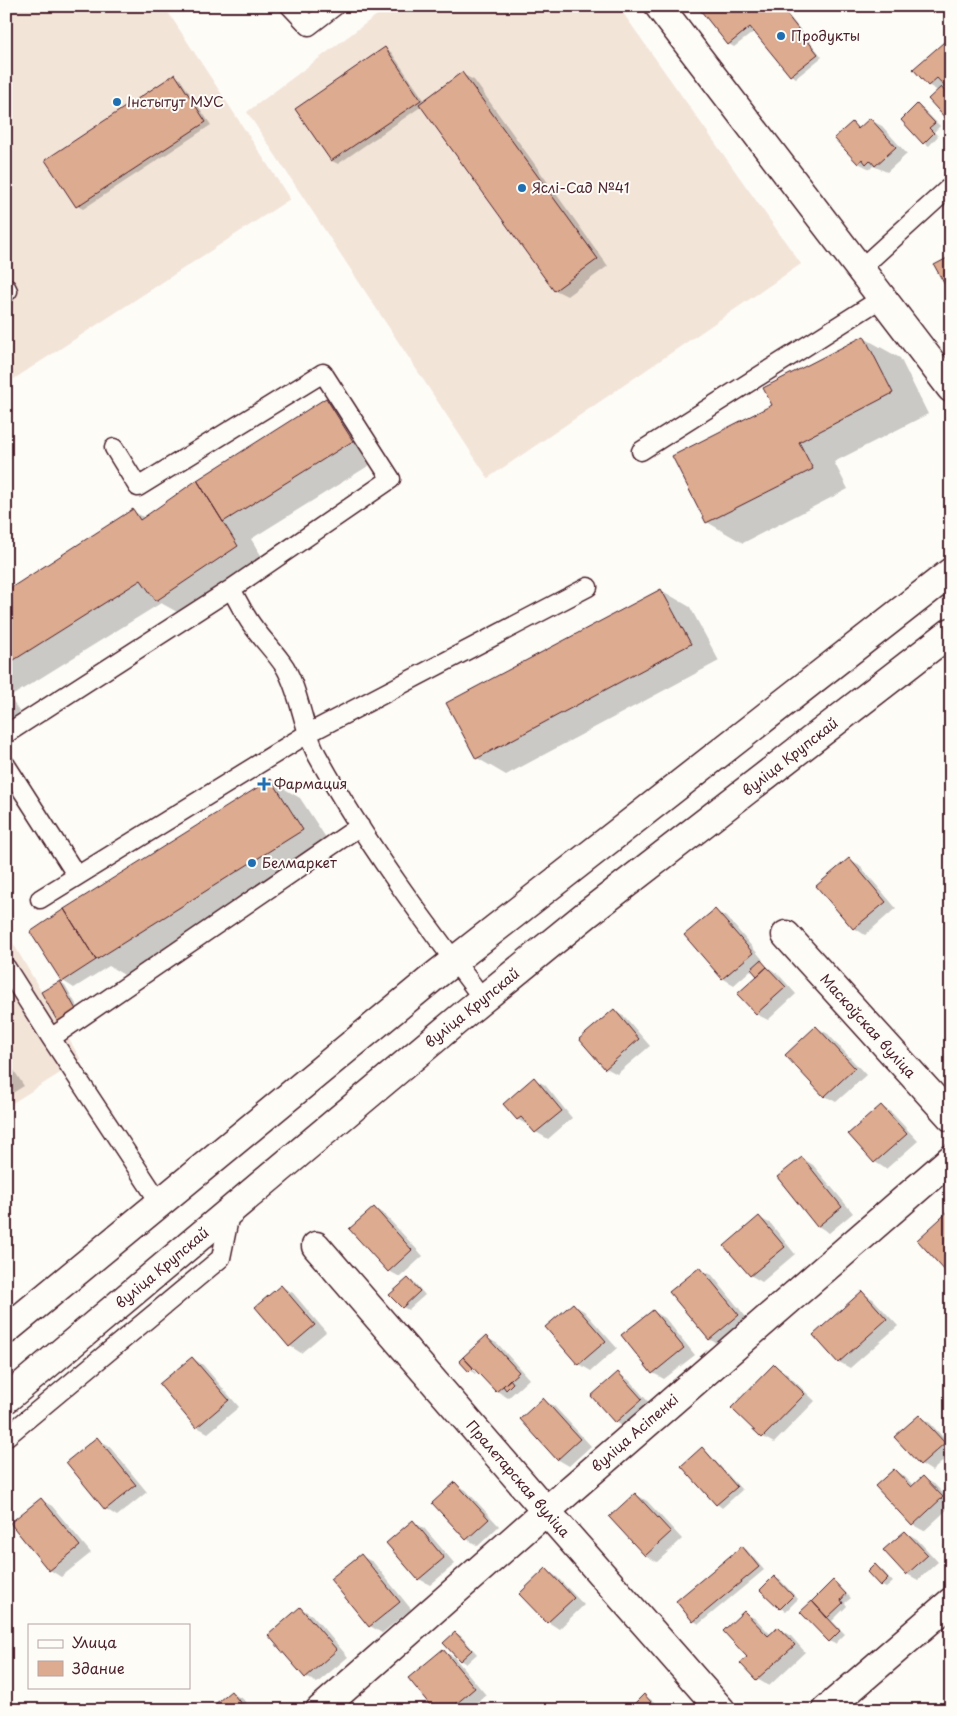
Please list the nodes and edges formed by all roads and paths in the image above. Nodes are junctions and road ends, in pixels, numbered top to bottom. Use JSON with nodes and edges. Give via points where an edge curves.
{"nodes":[{"id":1,"x":290,"y":6,"type":"edge"},
{"id":2,"x":335,"y":6,"type":"edge"},
{"id":3,"x":659,"y":6,"type":"edge"},
{"id":4,"x":951,"y":186,"type":"edge"},
{"id":5,"x":859,"y":270,"type":"junction"},
{"id":6,"x":882,"y":298,"type":"junction"},
{"id":7,"x":951,"y":388,"type":"edge"},
{"id":8,"x":114,"y":448,"type":"dead end"},
{"id":9,"x":642,"y":451,"type":"dead end"},
{"id":10,"x":951,"y":572,"type":"edge"},
{"id":11,"x":588,"y":587,"type":"dead end"},
{"id":12,"x":232,"y":589,"type":"junction"},
{"id":13,"x":951,"y":632,"type":"edge"},
{"id":14,"x":6,"y":734,"type":"edge"},
{"id":15,"x":307,"y":734,"type":"junction"},
{"id":16,"x":6,"y":765,"type":"edge"},
{"id":17,"x":360,"y":826,"type":"junction"},
{"id":18,"x":78,"y":876,"type":"junction"},
{"id":19,"x":40,"y":899,"type":"dead end"},
{"id":20,"x":786,"y":935,"type":"dead end"},
{"id":21,"x":454,"y":961,"type":"junction"},
{"id":22,"x":6,"y":967,"type":"edge"},
{"id":23,"x":483,"y":999,"type":"junction"},
{"id":24,"x":51,"y":1038,"type":"junction"},
{"id":25,"x":951,"y":1117,"type":"edge"},
{"id":26,"x":951,"y":1159,"type":"edge"},
{"id":27,"x":160,"y":1203,"type":"junction"},
{"id":28,"x":231,"y":1209,"type":"junction"},
{"id":29,"x":316,"y":1246,"type":"dead end"},
{"id":30,"x":6,"y":1330,"type":"edge"},
{"id":31,"x":6,"y":1399,"type":"edge"},
{"id":32,"x":6,"y":1438,"type":"edge"},
{"id":33,"x":546,"y":1511,"type":"junction"},
{"id":34,"x":951,"y":1602,"type":"edge"},
{"id":35,"x":320,"y":1710,"type":"edge"},
{"id":36,"x":721,"y":1710,"type":"edge"},
{"id":37,"x":826,"y":1710,"type":"edge"}],
"edges":[{"from":1,"to":2,"type":"lane","via":[[309,26]]},
{"from":3,"to":5,"type":"main road"},
{"from":4,"to":5,"type":"lane"},
{"from":5,"to":6,"type":"main road"},
{"from":6,"to":7,"type":"main road"},
{"from":6,"to":9,"type":"lane"},
{"from":8,"to":12,"type":"lane","via":[[138,487],[323,373],[391,479]]},
{"from":10,"to":21,"type":"main road"},
{"from":11,"to":15,"type":"lane"},
{"from":12,"to":14,"type":"lane"},
{"from":12,"to":15,"type":"lane","via":[[252,624],[284,666],[297,692]]},
{"from":13,"to":23,"type":"main road","name":"вуліца Крупскай","via":[[587,914]]},
{"from":15,"to":17,"type":"lane"},
{"from":15,"to":18,"type":"lane"},
{"from":16,"to":18,"type":"lane"},
{"from":17,"to":21,"type":"lane"},
{"from":17,"to":24,"type":"lane"},
{"from":18,"to":19,"type":"lane"},
{"from":20,"to":25,"type":"main road","name":"Маскоўская вуліца"},
{"from":21,"to":23,"type":"lane"},
{"from":21,"to":27,"type":"main road"},
{"from":22,"to":24,"type":"lane"},
{"from":23,"to":28,"type":"main road","name":"вуліца Крупскай"},
{"from":24,"to":27,"type":"lane"},
{"from":26,"to":33,"type":"main road","name":"вуліца Асіпенкі"},
{"from":27,"to":30,"type":"main road"},
{"from":28,"to":31,"type":"main road","name":"вуліца Крупскай"},
{"from":28,"to":32,"type":"lane","via":[[221,1258]]},
{"from":29,"to":33,"type":"main road","name":"Пралетарская вуліца"},
{"from":33,"to":35,"type":"main road","name":"вуліца Асіпенкі"},
{"from":33,"to":36,"type":"main road","name":"Пралетарская вуліца"},
{"from":34,"to":37,"type":"main road"}]}
